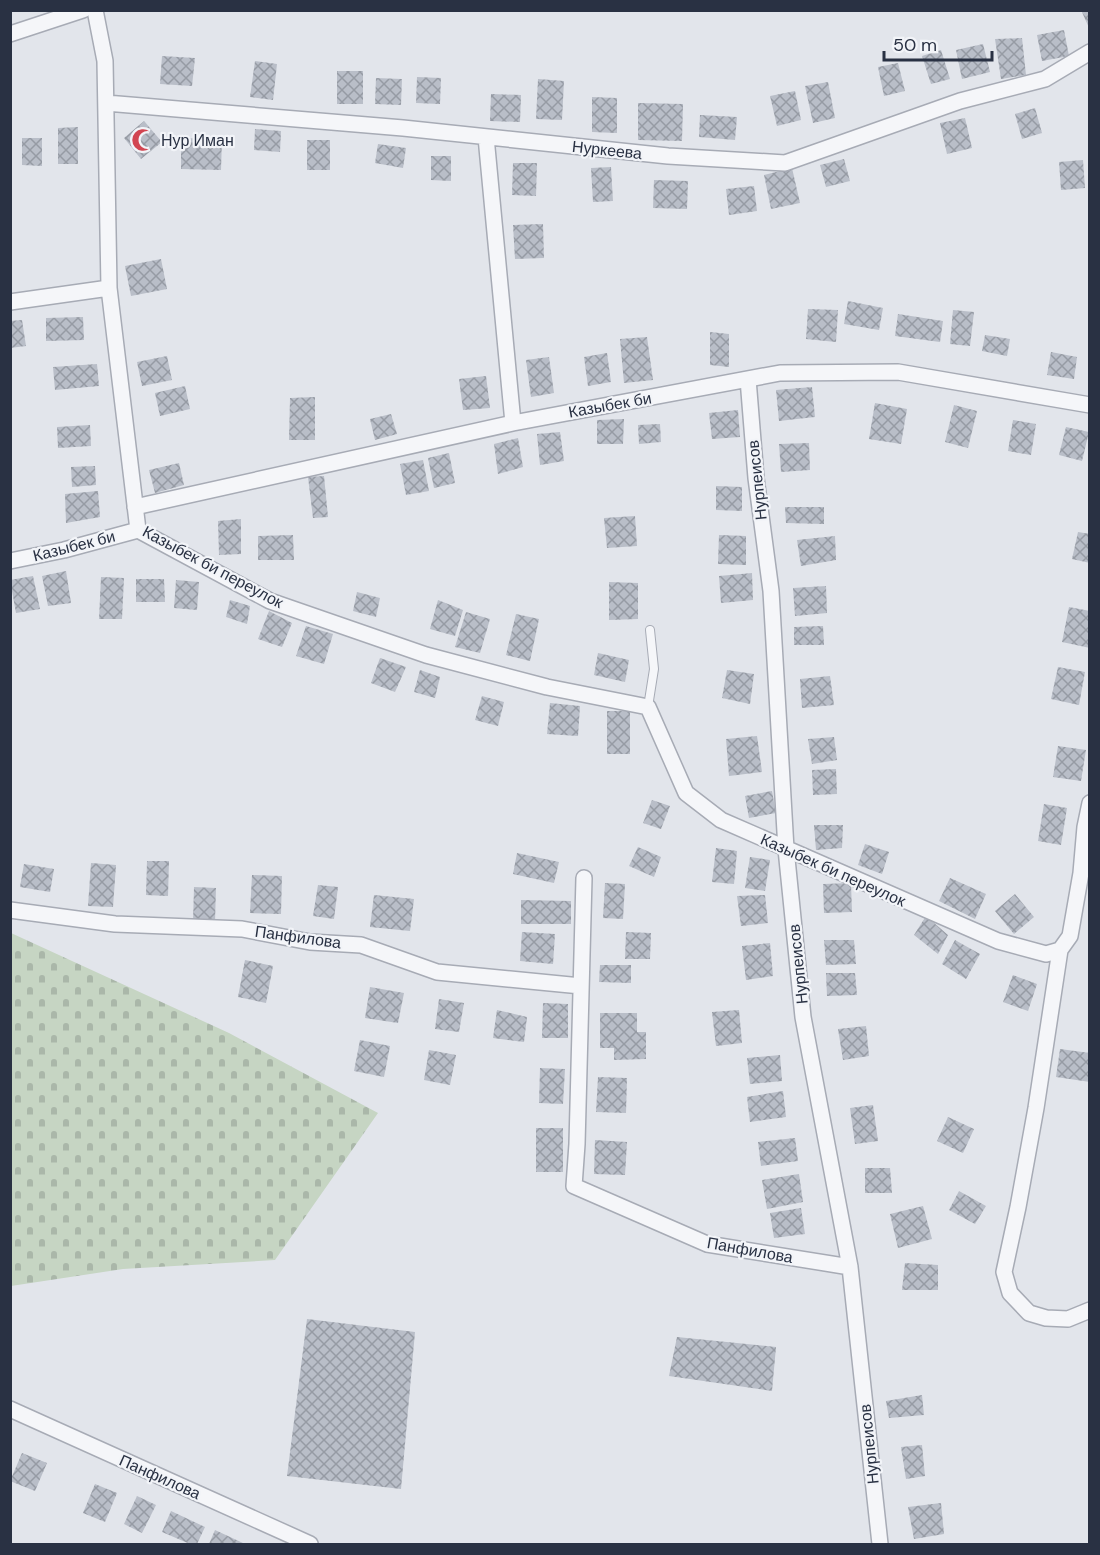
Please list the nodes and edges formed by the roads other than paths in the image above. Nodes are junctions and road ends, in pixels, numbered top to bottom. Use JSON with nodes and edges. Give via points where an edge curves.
{"nodes":[{"id":1,"x":83,"y":10,"type":"edge"},
{"id":2,"x":95,"y":10,"type":"edge"},
{"id":3,"x":10,"y":34,"type":"edge"},
{"id":4,"x":1089,"y":52,"type":"edge"},
{"id":5,"x":106,"y":103,"type":"junction"},
{"id":6,"x":486,"y":137,"type":"junction"},
{"id":7,"x":110,"y":288,"type":"junction"},
{"id":8,"x":10,"y":302,"type":"edge"},
{"id":9,"x":748,"y":379,"type":"junction"},
{"id":10,"x":1089,"y":405,"type":"edge"},
{"id":11,"x":513,"y":423,"type":"junction"},
{"id":12,"x":135,"y":507,"type":"junction"},
{"id":13,"x":138,"y":531,"type":"junction"},
{"id":14,"x":10,"y":561,"type":"edge"},
{"id":15,"x":650,"y":630,"type":"dead end"},
{"id":16,"x":648,"y":707,"type":"junction"},
{"id":17,"x":1089,"y":803,"type":"edge"},
{"id":18,"x":1087,"y":827,"type":"edge"},
{"id":19,"x":786,"y":849,"type":"junction"},
{"id":20,"x":584,"y":878,"type":"dead end"},
{"id":21,"x":10,"y":910,"type":"edge"},
{"id":22,"x":1060,"y":950,"type":"junction"},
{"id":23,"x":581,"y":986,"type":"junction"},
{"id":24,"x":850,"y":1267,"type":"junction"},
{"id":25,"x":1089,"y":1310,"type":"edge"},
{"id":26,"x":10,"y":1409,"type":"edge"},
{"id":27,"x":310,"y":1545,"type":"edge"},
{"id":28,"x":880,"y":1545,"type":"edge"}],
"edges":[{"from":1,"to":3,"type":"street"},
{"from":2,"to":5,"type":"street","name":"Казыбек би переулок","via":[[105,61]]},
{"from":4,"to":6,"type":"street","name":"Нуркеева","via":[[1045,79],[960,101],[785,163],[668,156]]},
{"from":5,"to":6,"type":"street","name":"Нуркеева"},
{"from":5,"to":7,"type":"street","name":"Казыбек би переулок"},
{"from":6,"to":11,"type":"street"},
{"from":7,"to":8,"type":"street"},
{"from":7,"to":12,"type":"street","name":"Казыбек би переулок"},
{"from":9,"to":10,"type":"street","name":"Казыбек би","via":[[780,373],[898,372]]},
{"from":9,"to":11,"type":"street","name":"Казыбек би"},
{"from":9,"to":19,"type":"street","name":"Нурпеисов","via":[[771,591]]},
{"from":11,"to":12,"type":"street","name":"Казыбек би"},
{"from":12,"to":13,"type":"street","name":"Казыбек би переулок"},
{"from":13,"to":14,"type":"street","name":"Казыбек би"},
{"from":13,"to":16,"type":"street","name":"Казыбек би переулок","via":[[270,602],[426,655],[547,687]]},
{"from":15,"to":16,"type":"lane","via":[[654,669]]},
{"from":16,"to":19,"type":"street","name":"Казыбек би переулок","via":[[686,793],[721,820]]},
{"from":17,"to":18,"type":"street"},
{"from":18,"to":22,"type":"street","via":[[1070,936]]},
{"from":19,"to":22,"type":"street","name":"Казыбек би переулок","via":[[998,941],[1046,954]]},
{"from":19,"to":24,"type":"street","name":"Нурпеисов","via":[[803,1017]]},
{"from":20,"to":23,"type":"street","name":"Панфилова"},
{"from":21,"to":23,"type":"street","name":"Панфилова","via":[[115,924],[242,929],[310,942],[361,945],[437,972]]},
{"from":22,"to":25,"type":"street","via":[[1036,1108],[1004,1272],[1010,1293],[1029,1313],[1068,1318]]},
{"from":23,"to":24,"type":"street","name":"Панфилова","via":[[574,1186],[707,1244]]},
{"from":24,"to":28,"type":"street","name":"Нурпеисов"},
{"from":26,"to":27,"type":"street","name":"Панфилова"}]}
